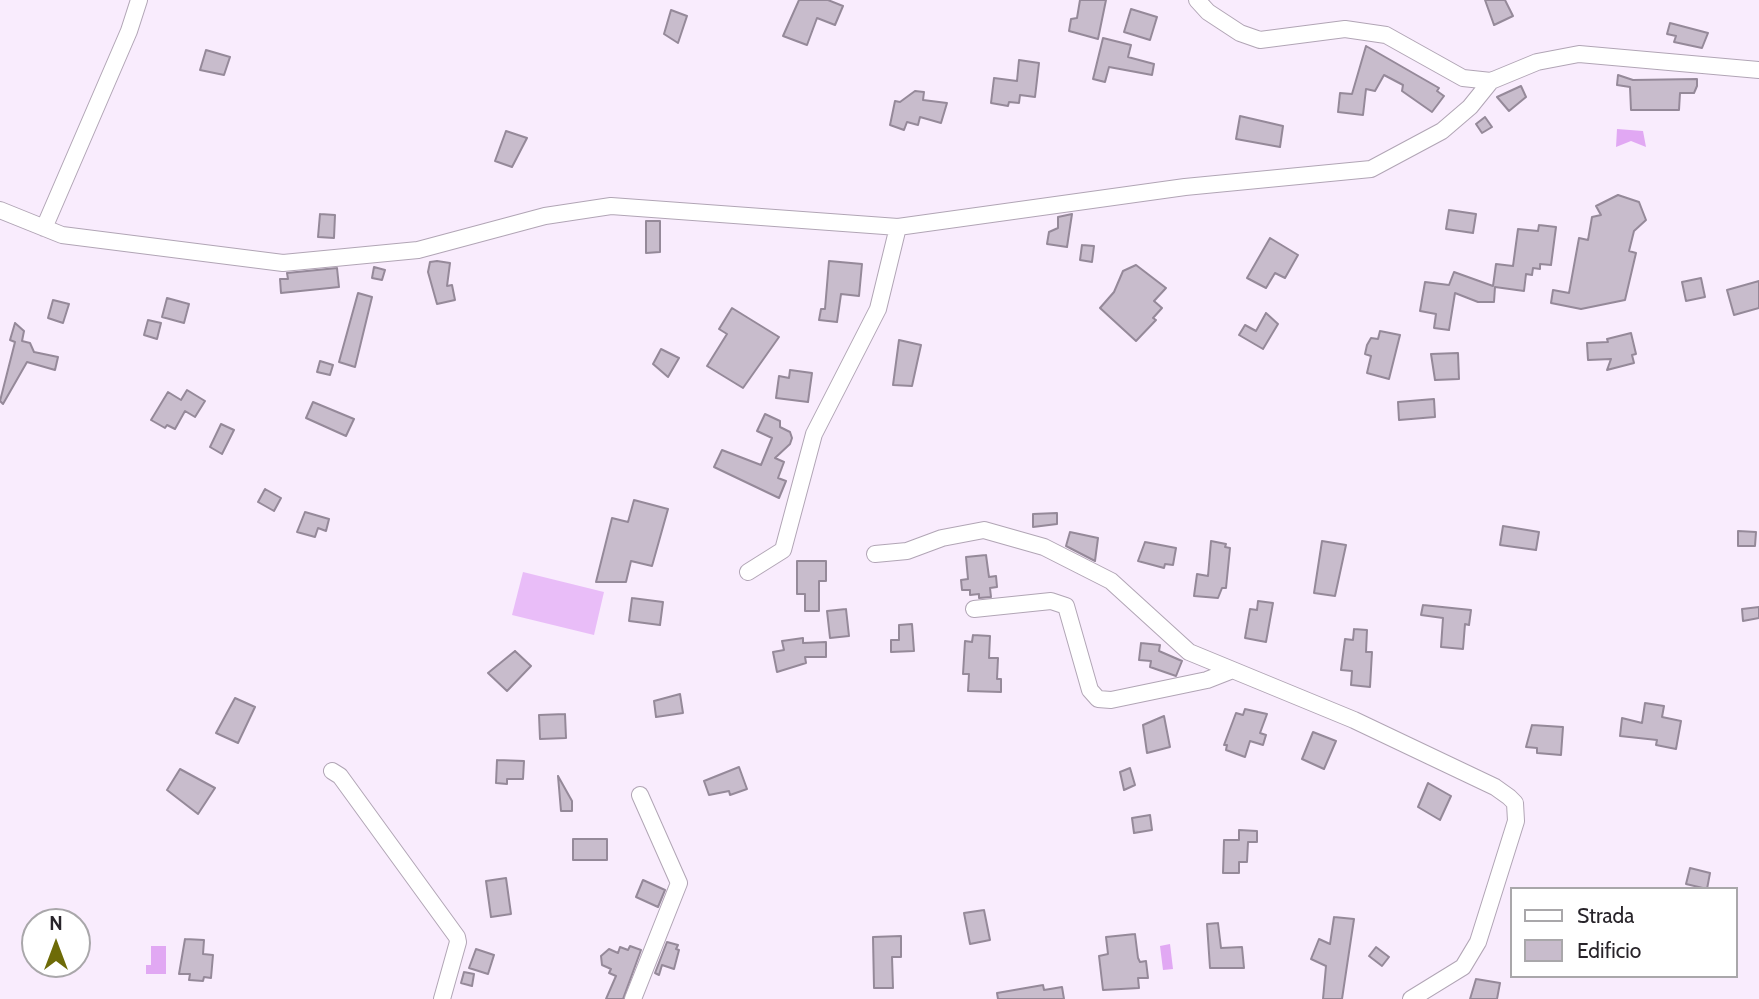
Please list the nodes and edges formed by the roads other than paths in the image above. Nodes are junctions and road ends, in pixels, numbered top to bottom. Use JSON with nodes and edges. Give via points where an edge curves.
{"nodes":[{"id":1,"x":139,"y":0,"type":"edge"},
{"id":2,"x":1197,"y":0,"type":"edge"},
{"id":3,"x":1759,"y":70,"type":"edge"},
{"id":4,"x":1491,"y":81,"type":"junction"},
{"id":5,"x":0,"y":209,"type":"edge"},
{"id":6,"x":898,"y":227,"type":"junction"},
{"id":7,"x":44,"y":228,"type":"junction"},
{"id":8,"x":875,"y":554,"type":"dead end"},
{"id":9,"x":748,"y":572,"type":"dead end"},
{"id":10,"x":974,"y":609,"type":"dead end"},
{"id":11,"x":1230,"y":671,"type":"junction"},
{"id":12,"x":332,"y":771,"type":"dead end"},
{"id":13,"x":640,"y":795,"type":"dead end"},
{"id":14,"x":442,"y":999,"type":"edge"},
{"id":15,"x":633,"y":999,"type":"edge"},
{"id":16,"x":1411,"y":999,"type":"edge"}],
"edges":[{"from":1,"to":7,"type":"street"},
{"from":2,"to":4,"type":"street","via":[[1240,33],[1260,40],[1345,29],[1386,35],[1463,78]]},
{"from":3,"to":4,"type":"street","via":[[1579,54],[1537,62]]},
{"from":4,"to":6,"type":"street","via":[[1443,131],[1371,169],[1185,187]]},
{"from":5,"to":7,"type":"street"},
{"from":6,"to":7,"type":"street","via":[[611,206],[545,216],[418,250],[283,263],[62,235]]},
{"from":6,"to":9,"type":"street","via":[[878,309],[814,434],[783,551]]},
{"from":8,"to":11,"type":"street","via":[[906,551],[984,530],[1044,547],[1111,581],[1189,652]]},
{"from":10,"to":11,"type":"street","via":[[1051,601],[1066,606],[1090,690],[1098,699],[1207,680]]},
{"from":11,"to":16,"type":"street","via":[[1354,720],[1495,787],[1514,803],[1517,813],[1512,841],[1478,942],[1463,967]]},
{"from":12,"to":14,"type":"street","via":[[457,937]]},
{"from":13,"to":15,"type":"street","via":[[679,883]]}]}
